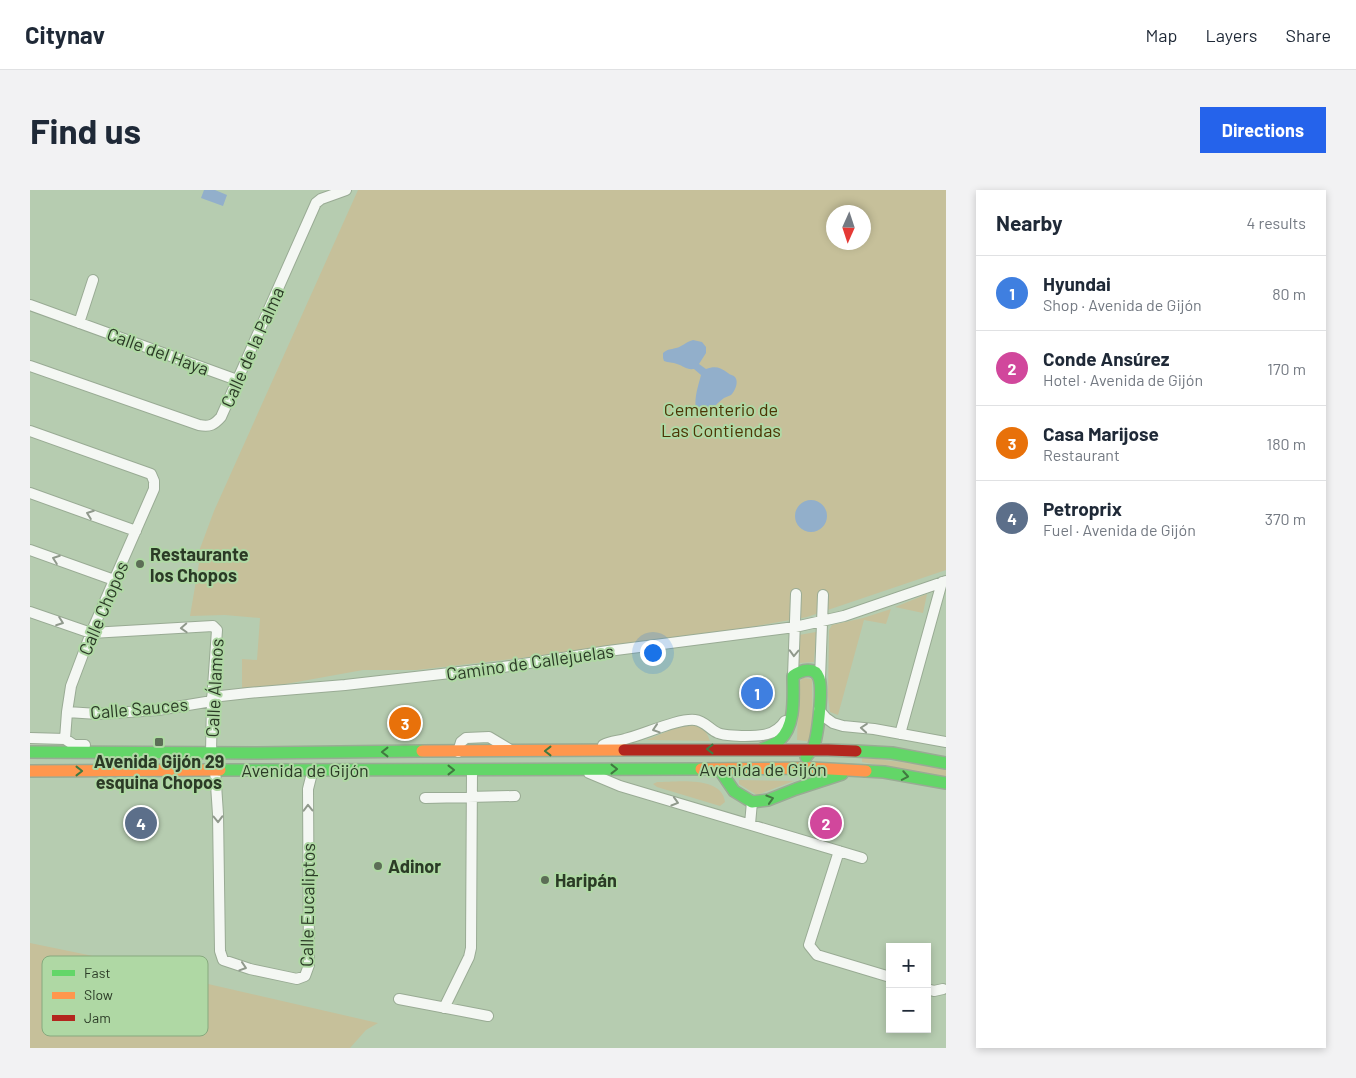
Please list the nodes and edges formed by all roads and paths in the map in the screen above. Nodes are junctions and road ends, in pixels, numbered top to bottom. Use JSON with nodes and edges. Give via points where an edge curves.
{"nodes":[{"id":1,"x":346,"y":190,"type":"edge"},
{"id":2,"x":93,"y":280,"type":"dead end"},
{"id":3,"x":30,"y":305,"type":"edge"},
{"id":4,"x":79,"y":323,"type":"junction"},
{"id":5,"x":30,"y":366,"type":"edge"},
{"id":6,"x":237,"y":380,"type":"junction"},
{"id":7,"x":30,"y":431,"type":"edge"},
{"id":8,"x":30,"y":493,"type":"edge"},
{"id":9,"x":136,"y":531,"type":"junction"},
{"id":10,"x":30,"y":550,"type":"edge"},
{"id":11,"x":114,"y":580,"type":"junction"},
{"id":12,"x":944,"y":581,"type":"edge"},
{"id":13,"x":796,"y":594,"type":"dead end"},
{"id":14,"x":823,"y":595,"type":"dead end"},
{"id":15,"x":30,"y":612,"type":"edge"},
{"id":16,"x":822,"y":621,"type":"junction"},
{"id":17,"x":795,"y":627,"type":"junction"},
{"id":18,"x":91,"y":633,"type":"junction"},
{"id":19,"x":793,"y":676,"type":"junction"},
{"id":20,"x":820,"y":680,"type":"junction"},
{"id":21,"x":212,"y":699,"type":"junction"},
{"id":22,"x":792,"y":709,"type":"junction"},
{"id":23,"x":67,"y":712,"type":"junction"},
{"id":24,"x":819,"y":713,"type":"junction"},
{"id":25,"x":900,"y":734,"type":"junction"},
{"id":26,"x":30,"y":738,"type":"edge"},
{"id":27,"x":65,"y":739,"type":"junction"},
{"id":28,"x":946,"y":742,"type":"edge"},
{"id":29,"x":759,"y":750,"type":"junction"},
{"id":30,"x":812,"y":750,"type":"junction"},
{"id":31,"x":844,"y":750,"type":"junction"},
{"id":32,"x":593,"y":751,"type":"junction"},
{"id":33,"x":30,"y":752,"type":"edge"},
{"id":34,"x":134,"y":752,"type":"junction"},
{"id":35,"x":211,"y":753,"type":"junction"},
{"id":36,"x":800,"y":754,"type":"junction"},
{"id":37,"x":946,"y":763,"type":"edge"},
{"id":38,"x":647,"y":769,"type":"junction"},
{"id":39,"x":719,"y":769,"type":"junction"},
{"id":40,"x":215,"y":770,"type":"junction"},
{"id":41,"x":315,"y":770,"type":"junction"},
{"id":42,"x":472,"y":770,"type":"junction"},
{"id":43,"x":579,"y":770,"type":"junction"},
{"id":44,"x":851,"y":770,"type":"junction"},
{"id":45,"x":30,"y":771,"type":"edge"},
{"id":46,"x":884,"y":772,"type":"junction"},
{"id":47,"x":946,"y":783,"type":"edge"},
{"id":48,"x":472,"y":796,"type":"junction"},
{"id":49,"x":515,"y":796,"type":"dead end"},
{"id":50,"x":425,"y":798,"type":"dead end"},
{"id":51,"x":752,"y":802,"type":"junction"},
{"id":52,"x":750,"y":824,"type":"junction"},
{"id":53,"x":839,"y":851,"type":"junction"},
{"id":54,"x":862,"y":858,"type":"dead end"},
{"id":55,"x":886,"y":976,"type":"edge"},
{"id":56,"x":943,"y":989,"type":"dead end"},
{"id":57,"x":931,"y":990,"type":"edge"},
{"id":58,"x":399,"y":999,"type":"dead end"},
{"id":59,"x":444,"y":1008,"type":"junction"},
{"id":60,"x":488,"y":1016,"type":"dead end"}],
"edges":[{"from":1,"to":6,"type":"street","name":"Calle de la Palma","via":[[316,203]]},
{"from":2,"to":4,"type":"street"},
{"from":3,"to":4,"type":"street","name":"Calle del Haya"},
{"from":4,"to":6,"type":"street","name":"Calle del Haya"},
{"from":5,"to":6,"type":"street","name":"Calle de la Palma","via":[[208,427],[221,417]]},
{"from":7,"to":9,"type":"street","name":"Calle Chopos","via":[[151,474],[154,489]]},
{"from":9,"to":8,"type":"street","one_way":true},
{"from":9,"to":11,"type":"street","name":"Calle Chopos"},
{"from":11,"to":10,"type":"street","one_way":true},
{"from":11,"to":18,"type":"street","name":"Calle Chopos"},
{"from":12,"to":16,"type":"street","name":"Camino de Callejuelas"},
{"from":12,"to":25,"type":"street"},
{"from":13,"to":17,"type":"street"},
{"from":14,"to":16,"type":"street"},
{"from":15,"to":18,"type":"street","one_way":true},
{"from":16,"to":17,"type":"street","name":"Camino de Callejuelas"},
{"from":16,"to":20,"type":"street"},
{"from":17,"to":19,"type":"street","one_way":true},
{"from":17,"to":21,"type":"street","name":"Camino de Callejuelas","via":[[503,667]]},
{"from":21,"to":18,"type":"street","name":"Calle Álamos","one_way":true,"via":[[217,630],[213,626]]},
{"from":18,"to":23,"type":"street","name":"Calle Chopos","via":[[71,686]]},
{"from":19,"to":20,"type":"highway","via":[[811,670]]},
{"from":19,"to":22,"type":"highway"},
{"from":20,"to":24,"type":"highway"},
{"from":21,"to":23,"type":"street","name":"Calle Sauces","via":[[158,710],[98,714]]},
{"from":21,"to":35,"type":"street","name":"Calle Álamos"},
{"from":22,"to":29,"type":"highway","via":[[786,733],[775,744]]},
{"from":22,"to":32,"type":"street","name":"Avenida de Gijón","one_way":true,"via":[[783,725],[764,736],[726,735],[702,722],[690,720],[608,742]]},
{"from":22,"to":36,"type":"highway","via":[[793,740]]},
{"from":23,"to":27,"type":"street","name":"Calle Chopos"},
{"from":25,"to":24,"type":"street","one_way":true,"via":[[833,724]]},
{"from":24,"to":30,"type":"highway"},
{"from":24,"to":31,"type":"highway","via":[[828,738]]},
{"from":25,"to":28,"type":"street"},
{"from":26,"to":27,"type":"street","name":"Avenida de Gijón"},
{"from":27,"to":34,"type":"street","name":"Avenida de Gijón","via":[[74,745],[122,746]]},
{"from":29,"to":32,"type":"highway","name":"Avenida de Gijón","one_way":true},
{"from":29,"to":36,"type":"highway","name":"Avenida de Gijón"},
{"from":30,"to":31,"type":"highway","name":"Avenida de Gijón"},
{"from":30,"to":36,"type":"highway","name":"Avenida de Gijón"},
{"from":31,"to":37,"type":"highway","name":"Avenida de Gijón","via":[[892,753]]},
{"from":32,"to":35,"type":"highway","name":"Avenida de Gijón","one_way":true},
{"from":33,"to":34,"type":"highway","name":"Avenida de Gijón"},
{"from":34,"to":35,"type":"highway","name":"Avenida de Gijón"},
{"from":36,"to":38,"type":"highway","via":[[797,761],[787,762],[666,763]]},
{"from":36,"to":46,"type":"highway","via":[[809,762],[853,763]]},
{"from":38,"to":39,"type":"highway","name":"Avenida de Gijón"},
{"from":43,"to":38,"type":"highway","name":"Avenida de Gijón","one_way":true},
{"from":39,"to":44,"type":"highway","name":"Avenida de Gijón"},
{"from":39,"to":51,"type":"highway","via":[[734,792]]},
{"from":40,"to":41,"type":"highway","name":"Avenida de Gijón"},
{"from":40,"to":41,"type":"street","name":"Calle Eucaliptos","one_way":true,"via":[[220,951],[223,960],[297,979],[305,976],[309,965],[308,789]]},
{"from":45,"to":40,"type":"highway","name":"Avenida de Gijón","one_way":true},
{"from":41,"to":42,"type":"highway","name":"Avenida de Gijón","one_way":true},
{"from":42,"to":43,"type":"highway","name":"Avenida de Gijón"},
{"from":42,"to":48,"type":"street"},
{"from":43,"to":52,"type":"street","name":"Avenida de Gijón","one_way":true,"via":[[620,786]]},
{"from":44,"to":46,"type":"highway","name":"Avenida de Gijón"},
{"from":51,"to":44,"type":"highway","one_way":true,"via":[[768,800]]},
{"from":46,"to":47,"type":"highway","name":"Avenida de Gijón","one_way":true},
{"from":48,"to":49,"type":"street"},
{"from":48,"to":50,"type":"street"},
{"from":48,"to":59,"type":"street","via":[[472,948]]},
{"from":51,"to":52,"type":"street","name":"Avenida de Gijón"},
{"from":52,"to":53,"type":"street","name":"Avenida de Gijón"},
{"from":53,"to":54,"type":"street","name":"Avenida de Gijón"},
{"from":53,"to":55,"type":"street","via":[[809,945],[817,955]]},
{"from":56,"to":57,"type":"street"},
{"from":58,"to":59,"type":"street"},
{"from":59,"to":60,"type":"street"}]}
